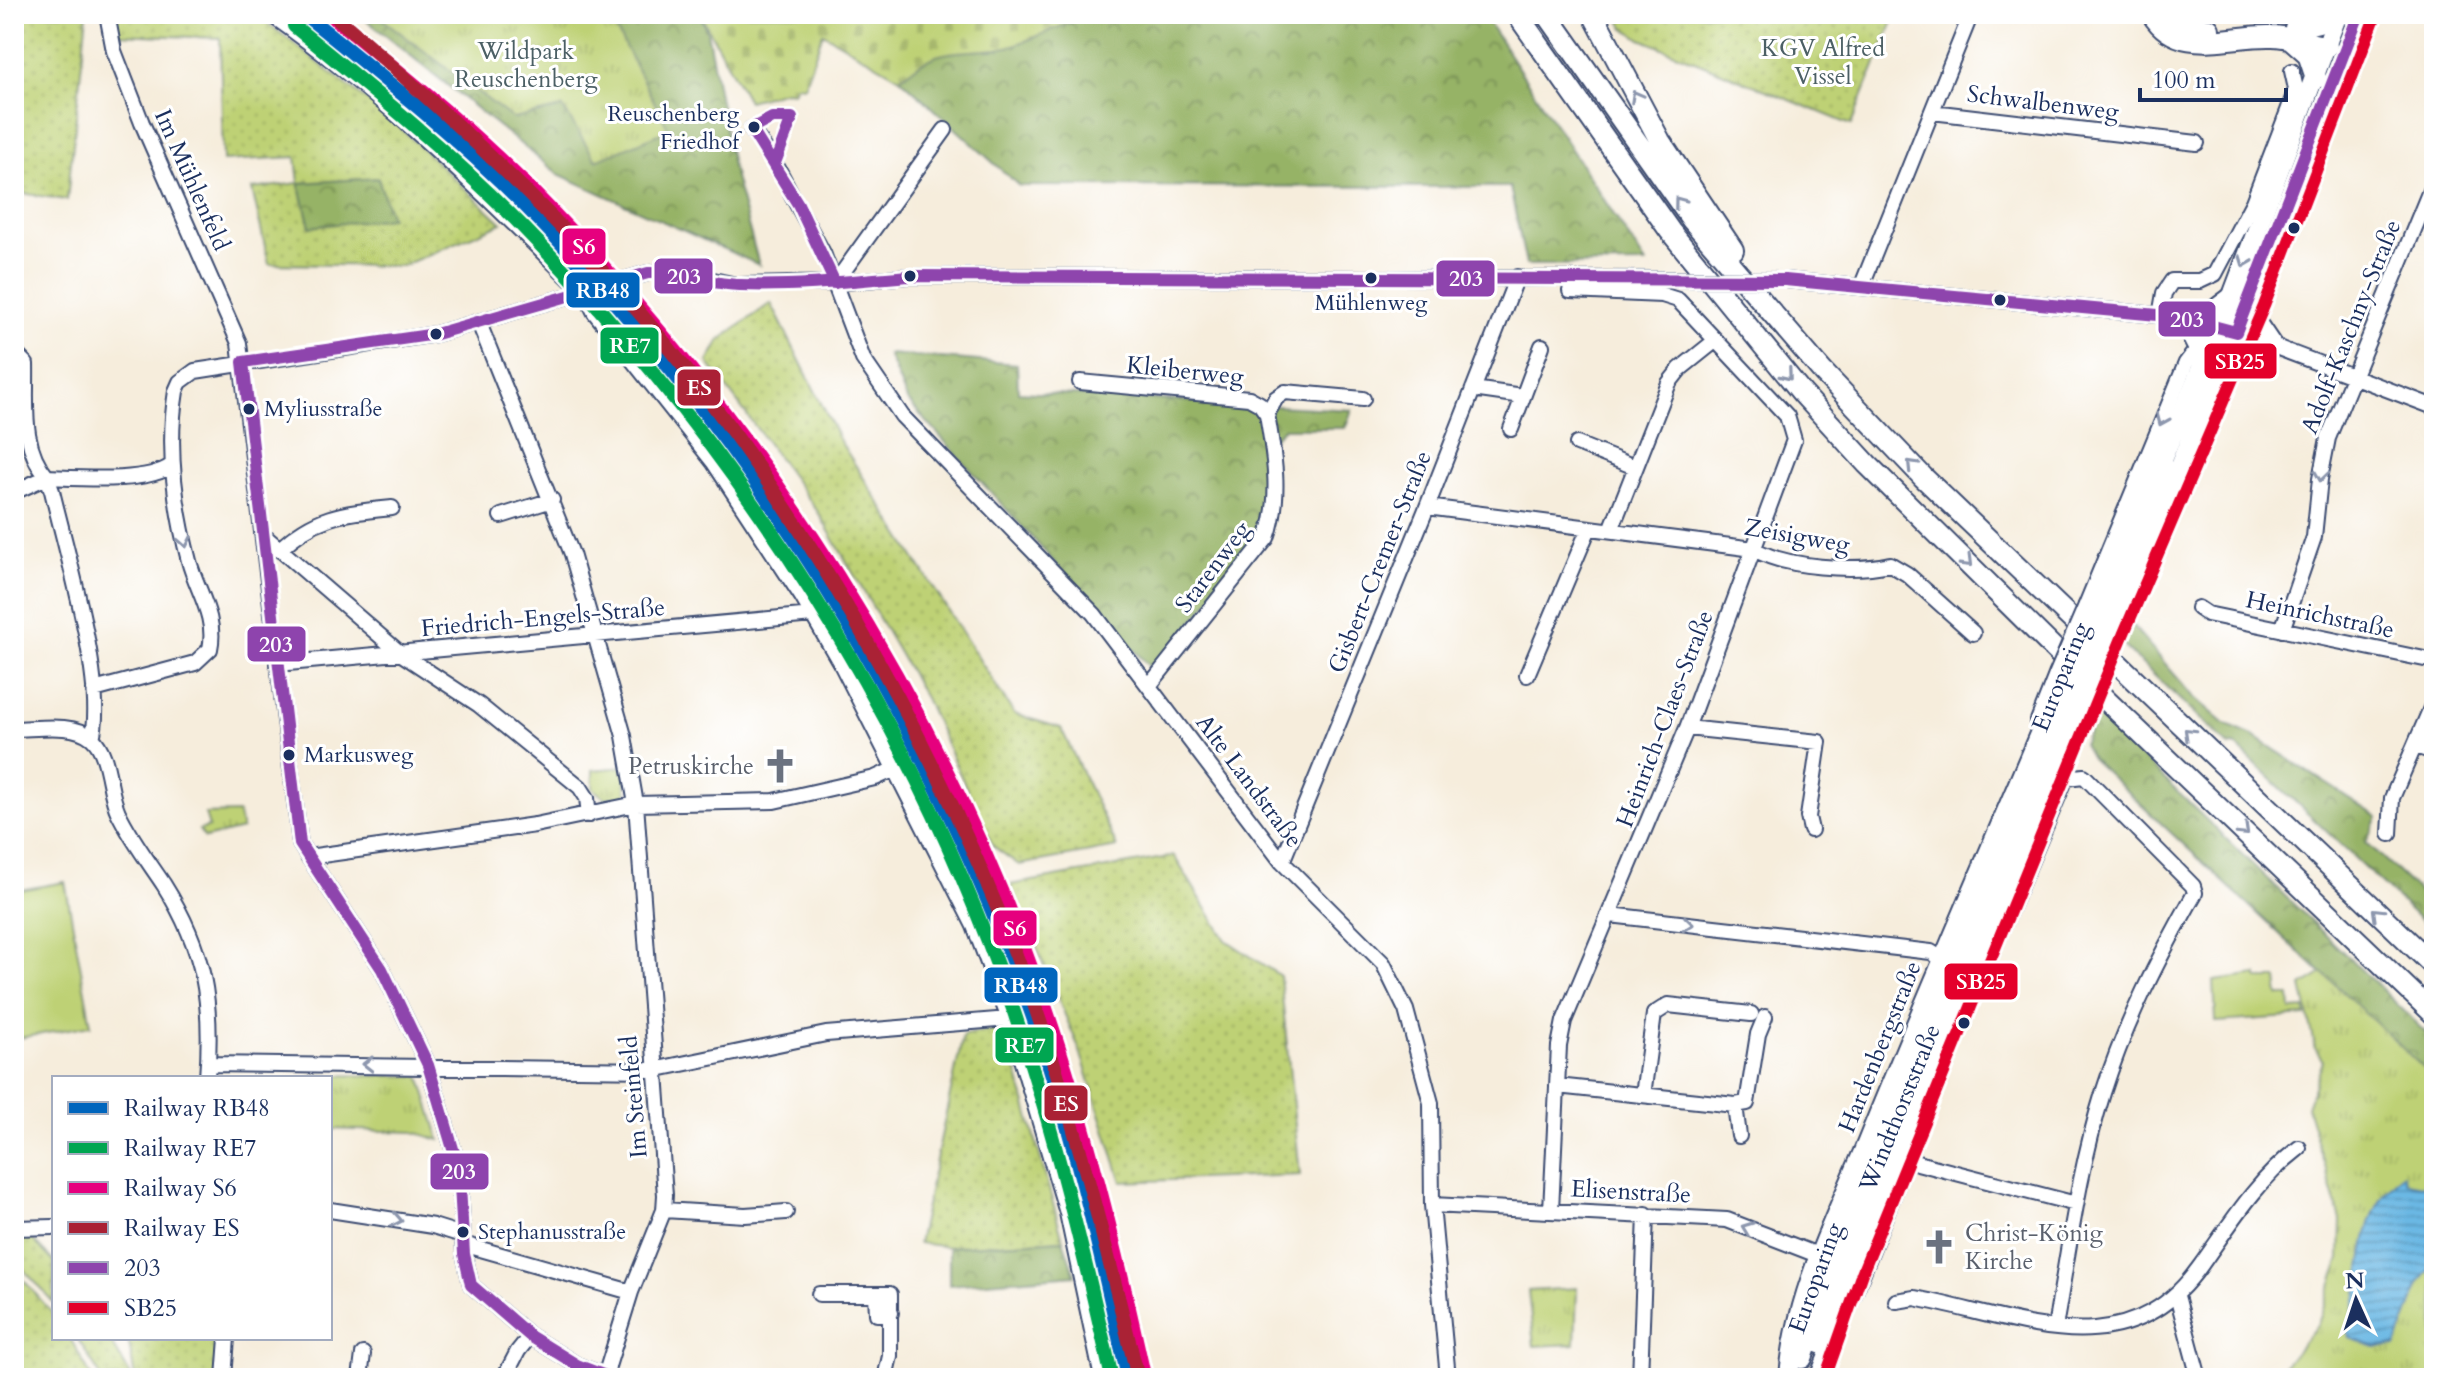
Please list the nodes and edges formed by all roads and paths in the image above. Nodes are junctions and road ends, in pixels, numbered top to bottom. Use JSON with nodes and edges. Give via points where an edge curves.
{"nodes":[{"id":1,"x":107,"y":14,"type":"edge"},
{"id":2,"x":270,"y":14,"type":"edge"},
{"id":3,"x":1517,"y":14,"type":"edge"},
{"id":4,"x":1547,"y":14,"type":"edge"},
{"id":5,"x":1593,"y":14,"type":"edge"},
{"id":6,"x":1971,"y":14,"type":"edge"},
{"id":7,"x":2152,"y":14,"type":"edge"},
{"id":8,"x":2170,"y":14,"type":"edge"},
{"id":9,"x":2332,"y":14,"type":"edge"},
{"id":10,"x":2338,"y":14,"type":"edge"},
{"id":11,"x":2359,"y":14,"type":"edge"},
{"id":12,"x":2293,"y":33,"type":"junction"},
{"id":13,"x":2336,"y":49,"type":"junction"},
{"id":14,"x":2292,"y":71,"type":"dead end"},
{"id":15,"x":2316,"y":78,"type":"junction"},
{"id":16,"x":1932,"y":112,"type":"junction"},
{"id":17,"x":751,"y":129,"type":"dead end"},
{"id":18,"x":945,"y":130,"type":"dead end"},
{"id":19,"x":2197,"y":143,"type":"dead end"},
{"id":20,"x":2434,"y":181,"type":"edge"},
{"id":21,"x":1517,"y":277,"type":"junction"},
{"id":22,"x":835,"y":283,"type":"junction"},
{"id":23,"x":1862,"y":285,"type":"junction"},
{"id":24,"x":1570,"y":291,"type":"dead end"},
{"id":25,"x":2241,"y":296,"type":"junction"},
{"id":26,"x":1763,"y":306,"type":"junction"},
{"id":27,"x":2160,"y":316,"type":"junction"},
{"id":28,"x":2179,"y":317,"type":"junction"},
{"id":29,"x":479,"y":323,"type":"junction"},
{"id":30,"x":2222,"y":332,"type":"junction"},
{"id":31,"x":1715,"y":341,"type":"junction"},
{"id":32,"x":2272,"y":345,"type":"junction"},
{"id":33,"x":1542,"y":346,"type":"dead end"},
{"id":34,"x":19,"y":357,"type":"edge"},
{"id":35,"x":243,"y":362,"type":"junction"},
{"id":36,"x":2205,"y":363,"type":"junction"},
{"id":37,"x":2351,"y":375,"type":"junction"},
{"id":38,"x":1080,"y":382,"type":"dead end"},
{"id":39,"x":1473,"y":389,"type":"junction"},
{"id":40,"x":1522,"y":396,"type":"junction"},
{"id":41,"x":1363,"y":399,"type":"dead end"},
{"id":42,"x":2434,"y":407,"type":"edge"},
{"id":43,"x":1267,"y":414,"type":"junction"},
{"id":44,"x":1511,"y":429,"type":"dead end"},
{"id":45,"x":1577,"y":444,"type":"dead end"},
{"id":46,"x":172,"y":465,"type":"junction"},
{"id":47,"x":2170,"y":466,"type":"joint"},
{"id":48,"x":1635,"y":467,"type":"junction"},
{"id":49,"x":47,"y":477,"type":"junction"},
{"id":50,"x":14,"y":492,"type":"edge"},
{"id":51,"x":552,"y":500,"type":"junction"},
{"id":52,"x":1427,"y":507,"type":"junction"},
{"id":53,"x":392,"y":508,"type":"dead end"},
{"id":54,"x":501,"y":516,"type":"dead end"},
{"id":55,"x":1589,"y":528,"type":"junction"},
{"id":56,"x":1611,"y":530,"type":"junction"},
{"id":57,"x":262,"y":534,"type":"junction"},
{"id":58,"x":1754,"y":549,"type":"junction"},
{"id":59,"x":279,"y":550,"type":"junction"},
{"id":60,"x":2198,"y":608,"type":"dead end"},
{"id":61,"x":813,"y":615,"type":"junction"},
{"id":62,"x":2098,"y":616,"type":"junction"},
{"id":63,"x":2282,"y":630,"type":"junction"},
{"id":64,"x":1973,"y":633,"type":"dead end"},
{"id":65,"x":596,"y":635,"type":"junction"},
{"id":66,"x":400,"y":653,"type":"junction"},
{"id":67,"x":2434,"y":661,"type":"edge"},
{"id":68,"x":277,"y":664,"type":"junction"},
{"id":69,"x":1527,"y":675,"type":"dead end"},
{"id":70,"x":2068,"y":683,"type":"junction"},
{"id":71,"x":1149,"y":686,"type":"junction"},
{"id":72,"x":94,"y":690,"type":"junction"},
{"id":73,"x":2434,"y":701,"type":"edge"},
{"id":74,"x":1687,"y":728,"type":"junction"},
{"id":75,"x":14,"y":729,"type":"edge"},
{"id":76,"x":92,"y":738,"type":"junction"},
{"id":77,"x":2415,"y":746,"type":"junction"},
{"id":78,"x":2434,"y":752,"type":"edge"},
{"id":79,"x":895,"y":769,"type":"junction"},
{"id":80,"x":636,"y":804,"type":"junction"},
{"id":81,"x":589,"y":815,"type":"junction"},
{"id":82,"x":1811,"y":830,"type":"dead end"},
{"id":83,"x":2390,"y":834,"type":"dead end"},
{"id":84,"x":308,"y":857,"type":"junction"},
{"id":85,"x":1282,"y":862,"type":"junction"},
{"id":86,"x":1610,"y":915,"type":"junction"},
{"id":87,"x":1978,"y":945,"type":"junction"},
{"id":88,"x":1942,"y":959,"type":"junction"},
{"id":89,"x":2434,"y":966,"type":"edge"},
{"id":90,"x":1965,"y":1010,"type":"junction"},
{"id":91,"x":2434,"y":1014,"type":"edge"},
{"id":92,"x":1009,"y":1019,"type":"junction"},
{"id":93,"x":428,"y":1065,"type":"junction"},
{"id":94,"x":653,"y":1070,"type":"junction"},
{"id":95,"x":208,"y":1071,"type":"edge"},
{"id":96,"x":1557,"y":1086,"type":"junction"},
{"id":97,"x":1643,"y":1095,"type":"junction"},
{"id":98,"x":1740,"y":1105,"type":"junction"},
{"id":99,"x":1739,"y":1136,"type":"dead end"},
{"id":100,"x":2299,"y":1148,"type":"dead end"},
{"id":101,"x":1906,"y":1160,"type":"junction"},
{"id":102,"x":2076,"y":1204,"type":"junction"},
{"id":103,"x":1432,"y":1205,"type":"junction"},
{"id":104,"x":332,"y":1210,"type":"edge"},
{"id":105,"x":664,"y":1210,"type":"junction"},
{"id":106,"x":1551,"y":1210,"type":"junction"},
{"id":107,"x":786,"y":1212,"type":"dead end"},
{"id":108,"x":1646,"y":1214,"type":"junction"},
{"id":109,"x":52,"y":1227,"type":"edge"},
{"id":110,"x":14,"y":1228,"type":"edge"},
{"id":111,"x":462,"y":1240,"type":"junction"},
{"id":112,"x":1820,"y":1256,"type":"junction"},
{"id":113,"x":631,"y":1292,"type":"junction"},
{"id":114,"x":819,"y":1294,"type":"dead end"},
{"id":115,"x":2177,"y":1296,"type":"junction"},
{"id":116,"x":1896,"y":1301,"type":"dead end"},
{"id":117,"x":2055,"y":1327,"type":"junction"},
{"id":118,"x":530,"y":1336,"type":"junction"},
{"id":119,"x":227,"y":1340,"type":"edge"},
{"id":120,"x":363,"y":1354,"type":"dead end"},
{"id":121,"x":1811,"y":1366,"type":"edge"},
{"id":122,"x":608,"y":1377,"type":"edge"},
{"id":123,"x":224,"y":1378,"type":"edge"},
{"id":124,"x":360,"y":1378,"type":"edge"},
{"id":125,"x":504,"y":1378,"type":"edge"},
{"id":126,"x":885,"y":1378,"type":"edge"},
{"id":127,"x":1102,"y":1378,"type":"edge"},
{"id":128,"x":1448,"y":1378,"type":"edge"},
{"id":129,"x":1640,"y":1378,"type":"edge"},
{"id":130,"x":1789,"y":1378,"type":"edge"},
{"id":131,"x":2199,"y":1378,"type":"edge"}],
"edges":[{"from":1,"to":35,"type":"street","name":"Im Mühlenfeld","via":[[119,65],[225,308]]},
{"from":2,"to":61,"type":"street","bridge":true,"via":[[449,160],[587,297],[744,505]]},
{"from":3,"to":91,"type":"highway","one_way":true,"via":[[1670,231],[1867,464]]},
{"from":26,"to":4,"type":"highway","one_way":true,"via":[[1639,148]]},
{"from":26,"to":5,"type":"highway","one_way":true,"via":[[1746,268],[1660,141]]},
{"from":6,"to":16,"type":"street"},
{"from":7,"to":12,"type":"highway","via":[[2169,34],[2186,40]]},
{"from":8,"to":12,"type":"highway","via":[[2183,25],[2203,30],[2269,24]]},
{"from":9,"to":12,"type":"highway"},
{"from":10,"to":13,"type":"main road","name":"Europaring"},
{"from":11,"to":13,"type":"main road","name":"Europaring"},
{"from":12,"to":13,"type":"highway"},
{"from":12,"to":15,"type":"highway"},
{"from":13,"to":15,"type":"main road","name":"Europaring"},
{"from":13,"to":25,"type":"main road","name":"Europaring"},
{"from":14,"to":27,"type":"street","via":[[2296,89],[2288,111],[2253,202],[2215,274],[2200,281],[2172,281]]},
{"from":15,"to":25,"type":"main road","name":"Europaring","one_way":true},
{"from":16,"to":19,"type":"street","name":"Schwalbenweg"},
{"from":16,"to":23,"type":"street"},
{"from":17,"to":22,"type":"street","name":"Alte Landstraße","via":[[775,163]]},
{"from":18,"to":22,"type":"street"},
{"from":20,"to":37,"type":"street","name":"Adolf-Kaschny-Straße"},
{"from":21,"to":22,"type":"street","via":[[908,276]]},
{"from":21,"to":23,"type":"street","bridge":true},
{"from":21,"to":39,"type":"street","name":"Gisbert-Cremer-Straße"},
{"from":22,"to":29,"type":"street","via":[[737,285],[675,272],[648,273]]},
{"from":22,"to":71,"type":"street","name":"Alte Landstraße","via":[[863,359],[902,416],[1094,614]]},
{"from":23,"to":27,"type":"street"},
{"from":24,"to":31,"type":"street","name":"Heinrich-Claes-Straße","via":[[1678,300]]},
{"from":25,"to":28,"type":"street"},
{"from":25,"to":30,"type":"main road","name":"Europaring"},
{"from":25,"to":32,"type":"main road"},
{"from":89,"to":26,"type":"highway","one_way":true,"via":[[1923,477]]},
{"from":27,"to":28,"type":"street"},
{"from":28,"to":30,"type":"street"},
{"from":28,"to":36,"type":"street"},
{"from":29,"to":35,"type":"street"},
{"from":29,"to":51,"type":"street","name":"Im Steinfeld"},
{"from":30,"to":32,"type":"street"},
{"from":30,"to":36,"type":"main road","name":"Europaring"},
{"from":30,"to":36,"type":"street"},
{"from":31,"to":48,"type":"street","via":[[1669,383]]},
{"from":31,"to":58,"type":"street","name":"Heinrich-Claes-Straße","via":[[1793,427],[1792,453]]},
{"from":32,"to":36,"type":"street"},
{"from":32,"to":37,"type":"street"},
{"from":33,"to":40,"type":"street"},
{"from":34,"to":49,"type":"street","via":[[27,434]]},
{"from":35,"to":46,"type":"street","via":[[195,371],[180,382],[174,400]]},
{"from":35,"to":57,"type":"street"},
{"from":36,"to":47,"type":"main road","name":"Europaring"},
{"from":36,"to":62,"type":"street","one_way":true,"via":[[2186,363],[2159,425]]},
{"from":37,"to":42,"type":"street"},
{"from":37,"to":63,"type":"street","name":"Adolf-Kaschny-Straße","one_way":true,"via":[[2328,438],[2309,560]]},
{"from":38,"to":43,"type":"street","name":"Kleiberweg","via":[[1249,398]]},
{"from":39,"to":40,"type":"street"},
{"from":39,"to":52,"type":"street","name":"Gisbert-Cremer-Straße"},
{"from":40,"to":44,"type":"street"},
{"from":41,"to":43,"type":"street","name":"Kleiberweg","via":[[1285,392]]},
{"from":43,"to":71,"type":"street","name":"Starenweg","via":[[1277,488],[1267,538]]},
{"from":45,"to":48,"type":"street"},
{"from":46,"to":49,"type":"street","via":[[110,478]]},
{"from":46,"to":72,"type":"street","one_way":true,"via":[[189,562],[211,623],[210,649],[195,663]]},
{"from":47,"to":62,"type":"highway","name":"Europaring"},
{"from":48,"to":56,"type":"street"},
{"from":49,"to":50,"type":"street"},
{"from":49,"to":72,"type":"street"},
{"from":51,"to":54,"type":"street"},
{"from":51,"to":65,"type":"street","name":"Im Steinfeld"},
{"from":52,"to":55,"type":"street","name":"Zeisigweg"},
{"from":52,"to":85,"type":"street","name":"Gisbert-Cremer-Straße"},
{"from":53,"to":59,"type":"street","via":[[334,514],[297,533]]},
{"from":55,"to":56,"type":"street","name":"Zeisigweg"},
{"from":55,"to":69,"type":"street"},
{"from":56,"to":58,"type":"street","name":"Zeisigweg"},
{"from":57,"to":59,"type":"street"},
{"from":57,"to":68,"type":"street"},
{"from":58,"to":64,"type":"street","name":"Zeisigweg","via":[[1769,558],[1845,568],[1890,564]]},
{"from":58,"to":74,"type":"street","name":"Heinrich-Claes-Straße"},
{"from":59,"to":66,"type":"street"},
{"from":60,"to":63,"type":"street","name":"Heinrichstraße"},
{"from":61,"to":65,"type":"street","name":"Friedrich-Engels-Straße"},
{"from":61,"to":79,"type":"street"},
{"from":62,"to":70,"type":"highway","name":"Europaring","bridge":true},
{"from":63,"to":67,"type":"street","name":"Heinrichstraße"},
{"from":65,"to":66,"type":"street","name":"Friedrich-Engels-Straße"},
{"from":65,"to":80,"type":"street","name":"Im Steinfeld"},
{"from":66,"to":68,"type":"street","name":"Friedrich-Engels-Straße"},
{"from":66,"to":81,"type":"street","via":[[479,705],[580,787]]},
{"from":68,"to":84,"type":"street","via":[[300,844]]},
{"from":70,"to":87,"type":"highway","name":"Europaring"},
{"from":70,"to":88,"type":"main road","name":"Hardenbergstraße","via":[[2034,740]]},
{"from":70,"to":121,"type":"highway","name":"Europaring","via":[[1881,1137],[1816,1310]]},
{"from":71,"to":85,"type":"street","name":"Alte Landstraße"},
{"from":72,"to":76,"type":"street"},
{"from":73,"to":77,"type":"street"},
{"from":74,"to":82,"type":"street","via":[[1819,742],[1808,817]]},
{"from":74,"to":86,"type":"street","name":"Heinrich-Claes-Straße"},
{"from":75,"to":76,"type":"street","via":[[72,729]]},
{"from":76,"to":95,"type":"street","via":[[124,823],[165,887],[199,955],[209,1006]]},
{"from":77,"to":78,"type":"street"},
{"from":77,"to":83,"type":"street","via":[[2392,798]]},
{"from":79,"to":80,"type":"street","via":[[774,801]]},
{"from":79,"to":92,"type":"street","via":[[974,926]]},
{"from":80,"to":81,"type":"street"},
{"from":80,"to":94,"type":"street","name":"Im Steinfeld"},
{"from":81,"to":84,"type":"street"},
{"from":84,"to":93,"type":"street","via":[[382,969]]},
{"from":85,"to":103,"type":"street","name":"Alte Landstraße","via":[[1392,977],[1426,1073]]},
{"from":86,"to":88,"type":"street","one_way":true,"via":[[1931,952]]},
{"from":86,"to":96,"type":"street","name":"Heinrich-Claes-Straße","via":[[1564,1021]]},
{"from":87,"to":90,"type":"main road","via":[[1980,966]]},
{"from":87,"to":121,"type":"highway","name":"Europaring"},
{"from":88,"to":112,"type":"main road","name":"Hardenbergstraße"},
{"from":90,"to":101,"type":"main road","name":"Windthorststraße"},
{"from":90,"to":102,"type":"street","name":"Windthorststraße","via":[[1990,965],[2066,778],[2084,776],[2195,893],[2121,1039],[2096,1115]]},
{"from":92,"to":94,"type":"street","via":[[826,1034]]},
{"from":92,"to":127,"type":"street","via":[[1067,1213]]},
{"from":93,"to":94,"type":"street"},
{"from":93,"to":95,"type":"street","one_way":true},
{"from":93,"to":111,"type":"street","via":[[459,1169]]},
{"from":94,"to":105,"type":"street","name":"Im Steinfeld"},
{"from":96,"to":97,"type":"street"},
{"from":96,"to":106,"type":"street","name":"Heinrich-Claes-Straße"},
{"from":97,"to":98,"type":"street"},
{"from":97,"to":98,"type":"street","via":[[1654,1014],[1668,1005],[1758,1016]]},
{"from":98,"to":99,"type":"street"},
{"from":100,"to":115,"type":"street","via":[[2256,1188]]},
{"from":101,"to":102,"type":"street"},
{"from":101,"to":121,"type":"main road","name":"Windthorststraße"},
{"from":102,"to":117,"type":"street"},
{"from":103,"to":106,"type":"street","name":"Elisenstraße"},
{"from":103,"to":128,"type":"street","name":"Alte Landstraße"},
{"from":104,"to":111,"type":"street","one_way":true,"via":[[421,1224]]},
{"from":105,"to":107,"type":"street"},
{"from":105,"to":113,"type":"street","name":"Im Steinfeld"},
{"from":106,"to":108,"type":"street","name":"Elisenstraße"},
{"from":112,"to":108,"type":"street","name":"Elisenstraße","one_way":true,"via":[[1727,1220]]},
{"from":108,"to":129,"type":"street"},
{"from":109,"to":110,"type":"street"},
{"from":111,"to":113,"type":"street"},
{"from":111,"to":118,"type":"street","via":[[475,1291]]},
{"from":112,"to":130,"type":"main road","name":"Hardenbergstraße","via":[[1793,1344]]},
{"from":113,"to":122,"type":"street","name":"Im Steinfeld"},
{"from":114,"to":126,"type":"street","via":[[890,1294]]},
{"from":115,"to":117,"type":"street","via":[[2119,1327],[2082,1332]]},
{"from":115,"to":131,"type":"street"},
{"from":116,"to":117,"type":"street","via":[[1915,1298]]},
{"from":118,"to":122,"type":"street"},
{"from":118,"to":125,"type":"street"},
{"from":119,"to":123,"type":"street"},
{"from":120,"to":124,"type":"street"}]}
